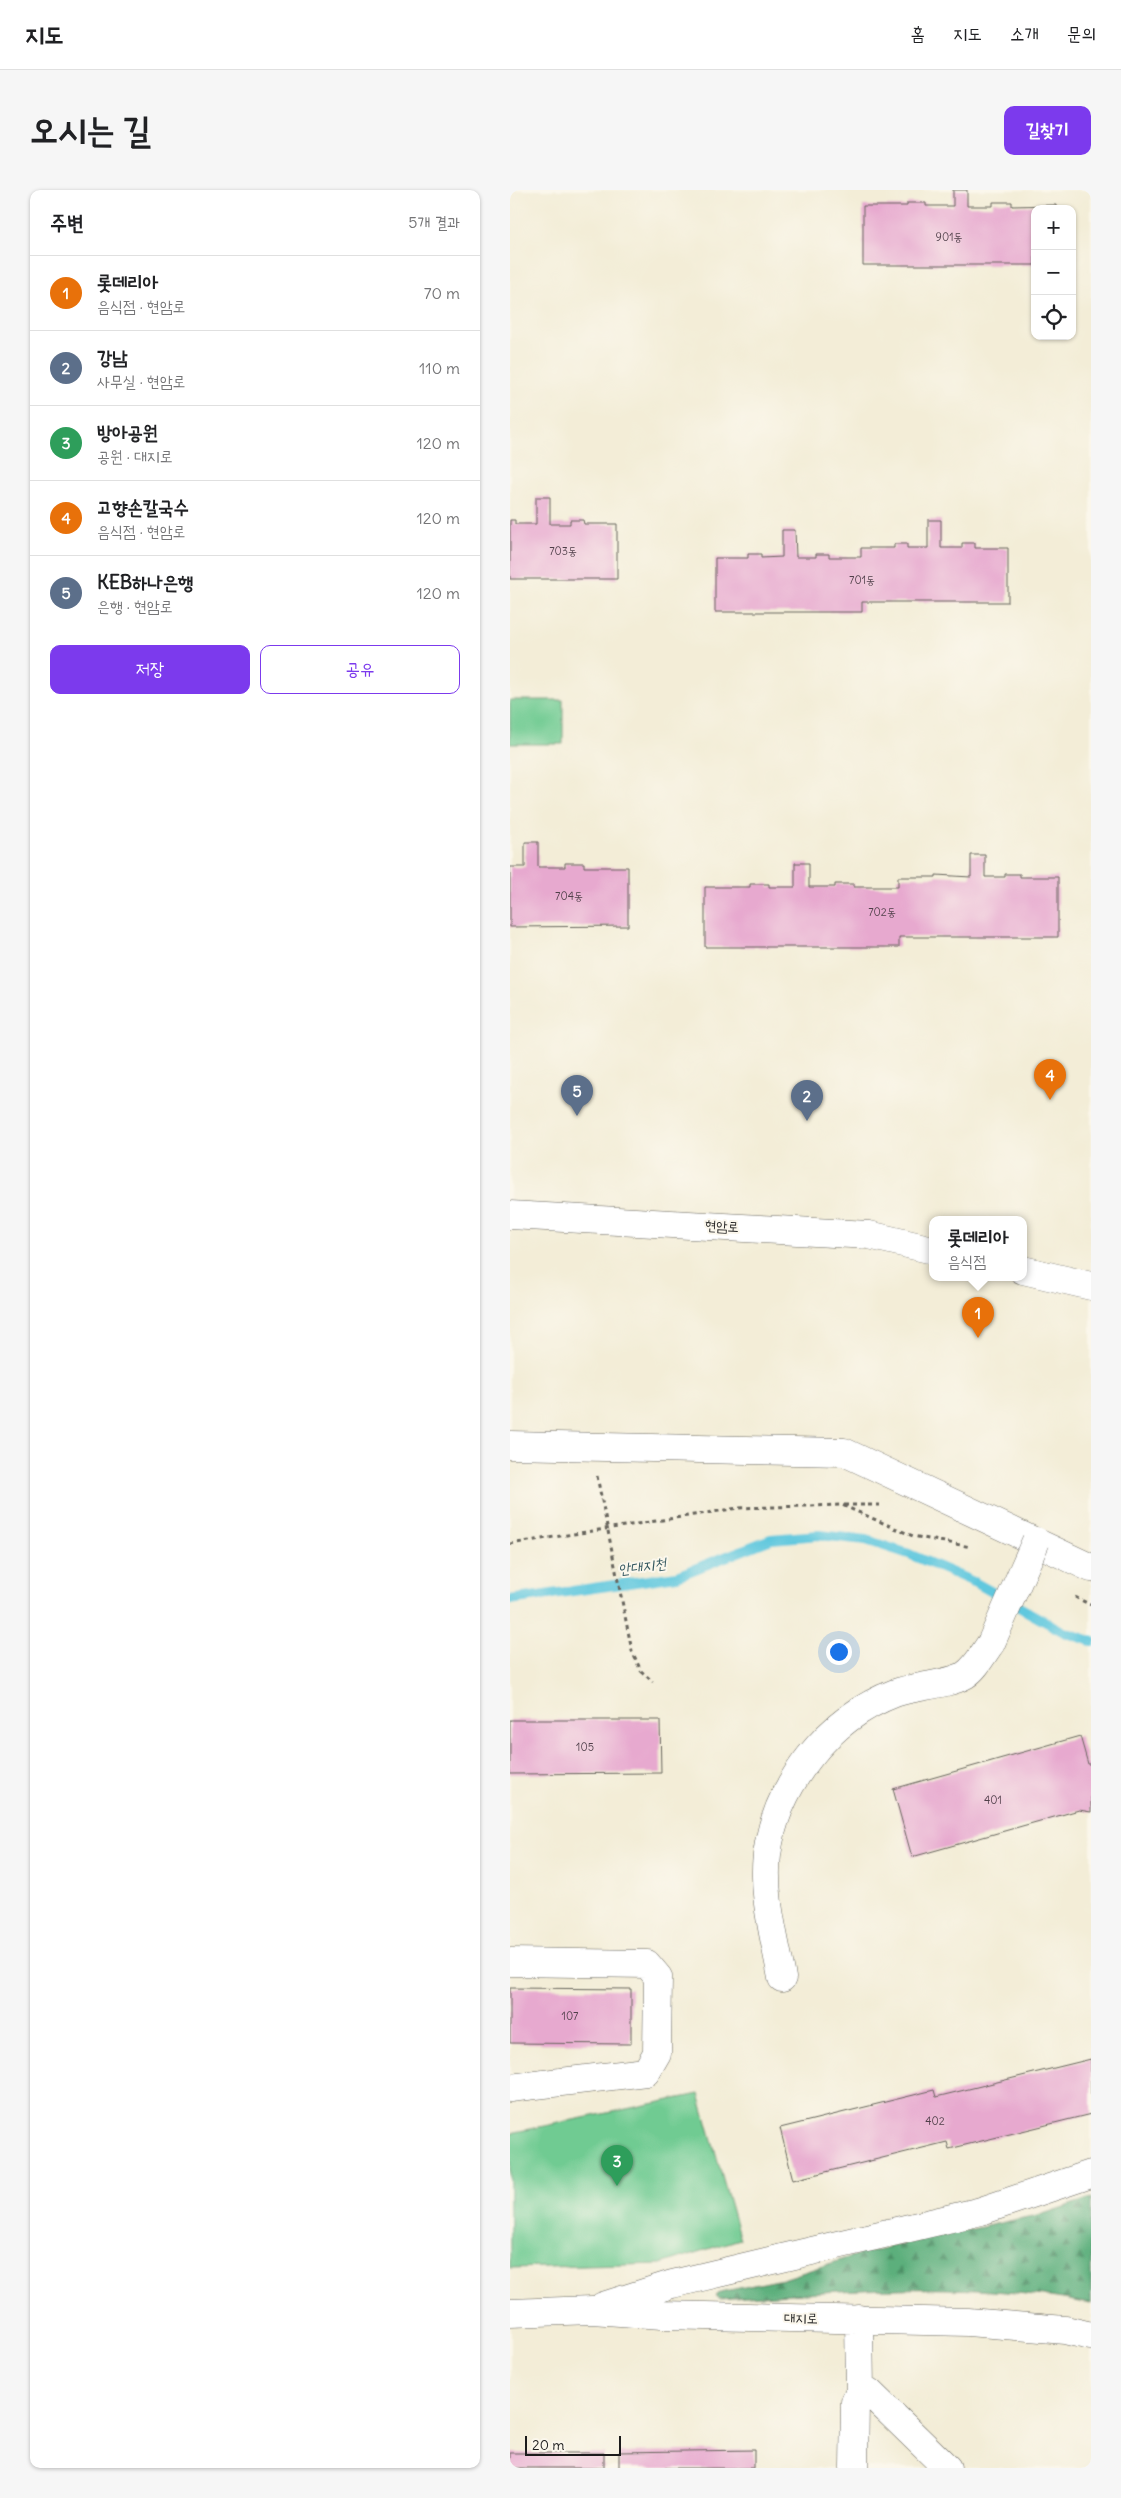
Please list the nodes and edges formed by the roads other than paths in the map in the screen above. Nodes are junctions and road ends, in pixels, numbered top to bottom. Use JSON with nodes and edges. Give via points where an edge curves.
{"nodes":[{"id":1,"x":510,"y":1215,"type":"edge"},
{"id":2,"x":929,"y":1249,"type":"edge"},
{"id":3,"x":1027,"y":1271,"type":"edge"},
{"id":4,"x":1091,"y":1286,"type":"edge"},
{"id":5,"x":510,"y":1445,"type":"edge"},
{"id":6,"x":1036,"y":1541,"type":"junction"},
{"id":7,"x":1091,"y":1568,"type":"edge"},
{"id":8,"x":510,"y":1962,"type":"edge"},
{"id":9,"x":782,"y":1978,"type":"dead end"},
{"id":10,"x":510,"y":2088,"type":"edge"},
{"id":11,"x":1091,"y":2174,"type":"edge"},
{"id":12,"x":592,"y":2310,"type":"junction"},
{"id":13,"x":510,"y":2314,"type":"edge"},
{"id":14,"x":859,"y":2319,"type":"junction"},
{"id":15,"x":1091,"y":2336,"type":"edge"},
{"id":16,"x":860,"y":2391,"type":"junction"},
{"id":17,"x":854,"y":2468,"type":"edge"},
{"id":18,"x":947,"y":2468,"type":"edge"}],
"edges":[{"from":1,"to":2,"type":"street","name":"현암로","via":[[869,1235]]},
{"from":3,"to":4,"type":"street"},
{"from":5,"to":6,"type":"street","via":[[844,1452]]},
{"from":6,"to":7,"type":"street"},
{"from":6,"to":9,"type":"street","bridge":true,"via":[[991,1643],[975,1666],[964,1676],[895,1693],[848,1718],[826,1738],[801,1769],[773,1829],[767,1856],[767,1891]]},
{"from":8,"to":10,"type":"street","via":[[647,1964],[658,1977],[657,2053],[646,2072]]},
{"from":11,"to":12,"type":"street","via":[[981,2211],[672,2284]]},
{"from":12,"to":13,"type":"street","name":"대지로"},
{"from":12,"to":14,"type":"street","name":"대지로","via":[[662,2316]]},
{"from":14,"to":15,"type":"street","name":"대지로","via":[[968,2322],[1065,2330]]},
{"from":14,"to":16,"type":"street"},
{"from":16,"to":17,"type":"street","via":[[855,2402]]},
{"from":16,"to":18,"type":"street","via":[[869,2392]]}]}
